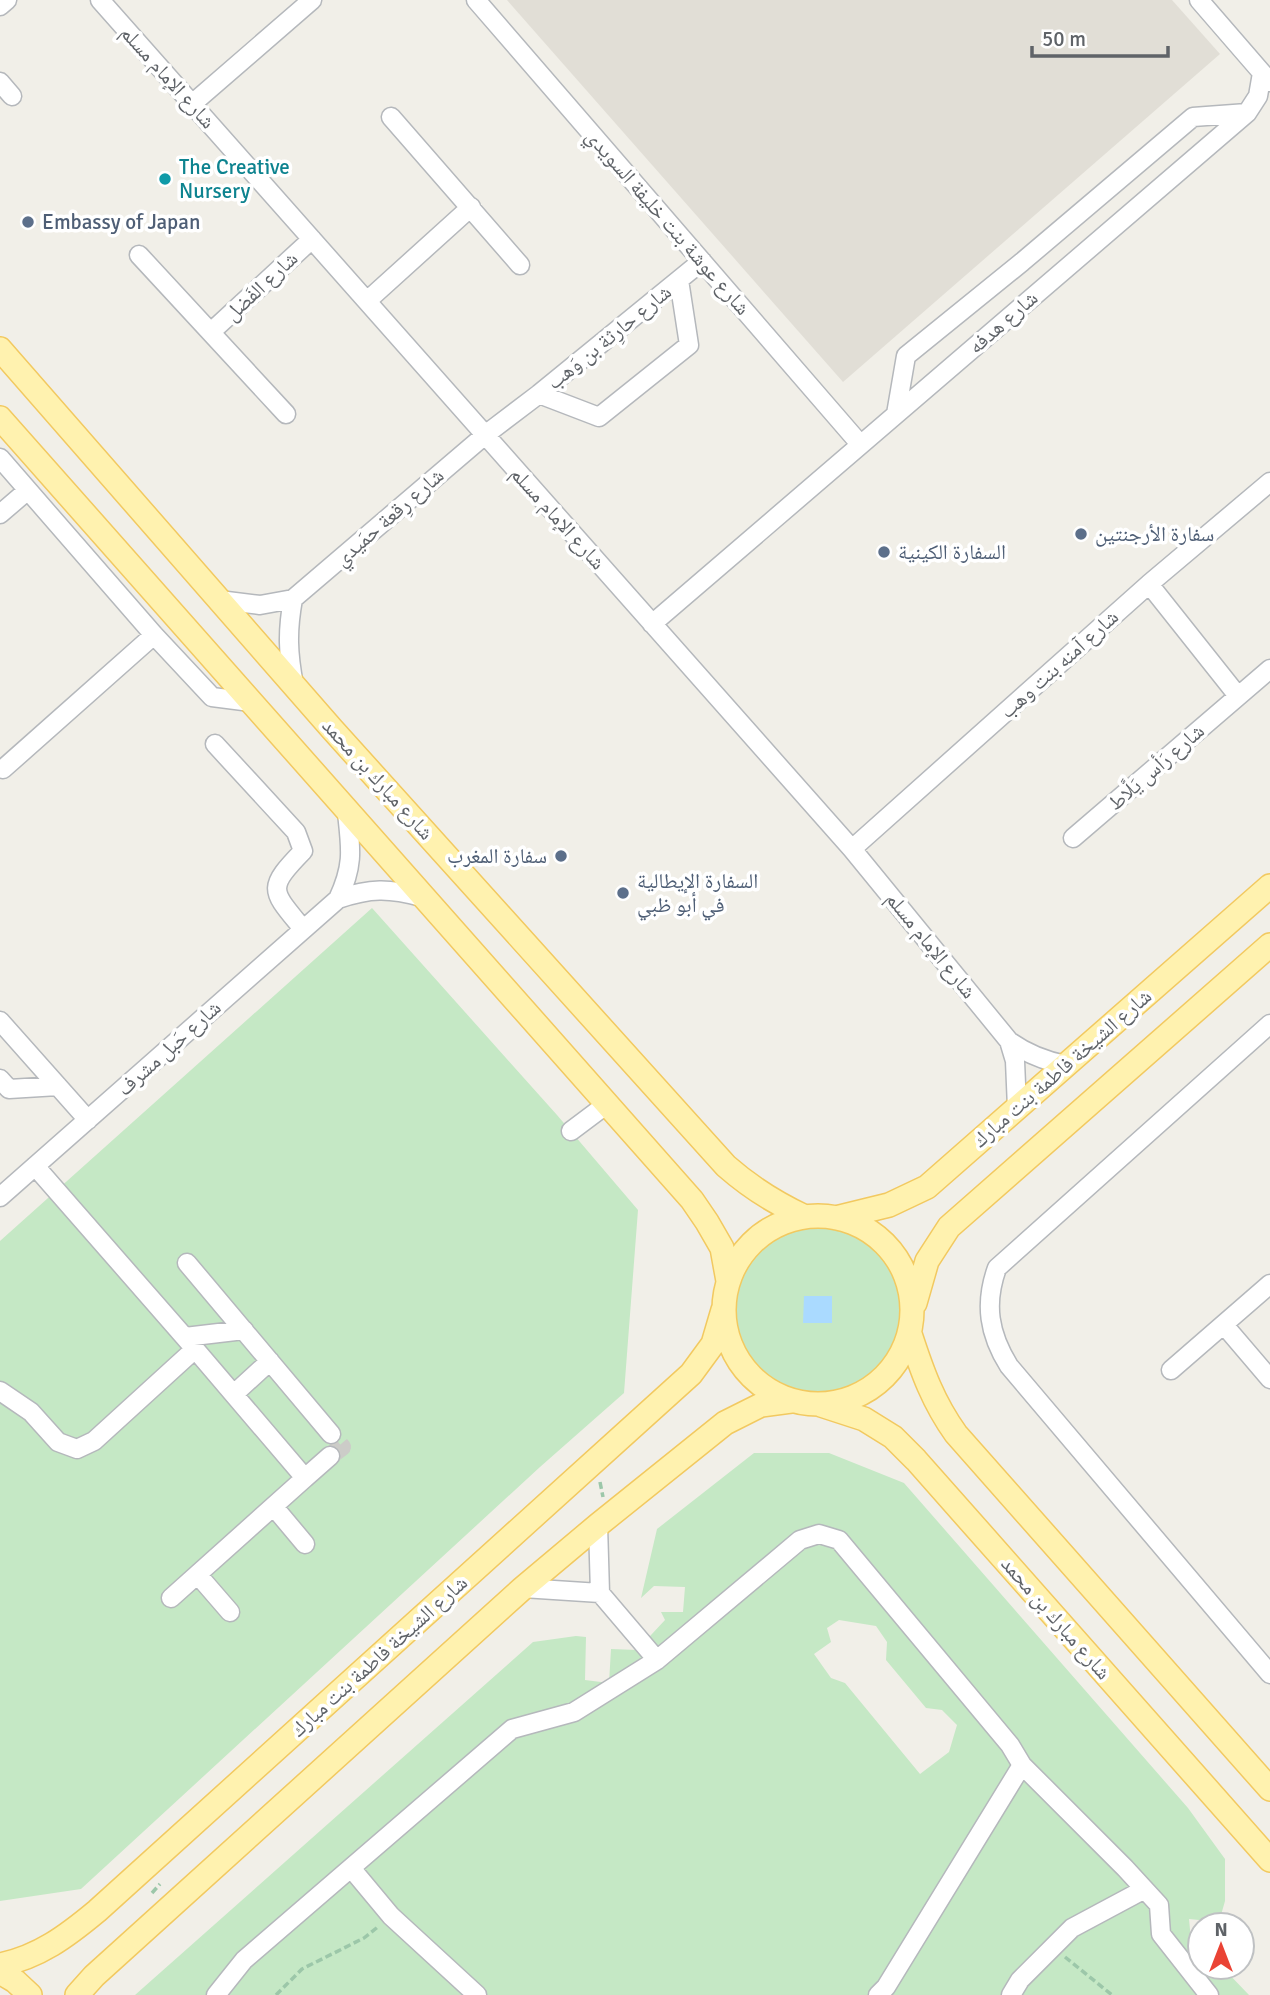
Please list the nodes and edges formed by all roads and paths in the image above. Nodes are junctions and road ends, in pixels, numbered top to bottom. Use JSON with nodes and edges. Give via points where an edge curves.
{"nodes":[{"id":1,"x":7,"y":0,"type":"edge"},
{"id":2,"x":100,"y":0,"type":"edge"},
{"id":3,"x":312,"y":0,"type":"edge"},
{"id":4,"x":476,"y":0,"type":"edge"},
{"id":5,"x":1199,"y":0,"type":"edge"},
{"id":6,"x":0,"y":6,"type":"edge"},
{"id":7,"x":1266,"y":78,"type":"edge"},
{"id":8,"x":192,"y":104,"type":"junction"},
{"id":9,"x":1247,"y":113,"type":"junction"},
{"id":10,"x":391,"y":117,"type":"dead end"},
{"id":11,"x":471,"y":207,"type":"junction"},
{"id":12,"x":312,"y":239,"type":"junction"},
{"id":13,"x":139,"y":255,"type":"dead end"},
{"id":14,"x":702,"y":261,"type":"junction"},
{"id":15,"x":520,"y":265,"type":"dead end"},
{"id":16,"x":679,"y":280,"type":"junction"},
{"id":17,"x":367,"y":301,"type":"junction"},
{"id":18,"x":211,"y":332,"type":"junction"},
{"id":19,"x":0,"y":349,"type":"edge"},
{"id":20,"x":539,"y":394,"type":"junction"},
{"id":21,"x":286,"y":414,"type":"dead end"},
{"id":22,"x":895,"y":414,"type":"junction"},
{"id":23,"x":0,"y":418,"type":"edge"},
{"id":24,"x":485,"y":435,"type":"junction"},
{"id":25,"x":860,"y":444,"type":"junction"},
{"id":26,"x":0,"y":458,"type":"edge"},
{"id":27,"x":1270,"y":482,"type":"edge"},
{"id":28,"x":28,"y":490,"type":"junction"},
{"id":29,"x":0,"y":514,"type":"edge"},
{"id":30,"x":1149,"y":584,"type":"junction"},
{"id":31,"x":293,"y":599,"type":"junction"},
{"id":32,"x":219,"y":600,"type":"junction"},
{"id":33,"x":652,"y":624,"type":"junction"},
{"id":34,"x":154,"y":635,"type":"junction"},
{"id":35,"x":1270,"y":669,"type":"edge"},
{"id":36,"x":295,"y":686,"type":"junction"},
{"id":37,"x":1238,"y":696,"type":"junction"},
{"id":38,"x":251,"y":702,"type":"junction"},
{"id":39,"x":215,"y":744,"type":"dead end"},
{"id":40,"x":4,"y":769,"type":"dead end"},
{"id":41,"x":347,"y":813,"type":"junction"},
{"id":42,"x":1073,"y":838,"type":"dead end"},
{"id":43,"x":852,"y":849,"type":"junction"},
{"id":44,"x":1270,"y":886,"type":"edge"},
{"id":45,"x":422,"y":897,"type":"junction"},
{"id":46,"x":338,"y":899,"type":"junction"},
{"id":47,"x":303,"y":929,"type":"junction"},
{"id":48,"x":1270,"y":945,"type":"edge"},
{"id":49,"x":0,"y":1021,"type":"edge"},
{"id":50,"x":1270,"y":1024,"type":"edge"},
{"id":51,"x":1009,"y":1041,"type":"junction"},
{"id":52,"x":1066,"y":1065,"type":"junction"},
{"id":53,"x":0,"y":1080,"type":"edge"},
{"id":54,"x":58,"y":1086,"type":"junction"},
{"id":55,"x":607,"y":1104,"type":"junction"},
{"id":56,"x":1017,"y":1108,"type":"junction"},
{"id":57,"x":88,"y":1120,"type":"junction"},
{"id":58,"x":571,"y":1131,"type":"dead end"},
{"id":59,"x":34,"y":1166,"type":"junction"},
{"id":60,"x":0,"y":1197,"type":"edge"},
{"id":61,"x":804,"y":1217,"type":"junction"},
{"id":62,"x":836,"y":1217,"type":"junction"},
{"id":63,"x":187,"y":1263,"type":"dead end"},
{"id":64,"x":728,"y":1281,"type":"junction"},
{"id":65,"x":1270,"y":1284,"type":"edge"},
{"id":66,"x":723,"y":1310,"type":"junction"},
{"id":67,"x":914,"y":1310,"type":"junction"},
{"id":68,"x":1224,"y":1325,"type":"junction"},
{"id":69,"x":244,"y":1330,"type":"junction"},
{"id":70,"x":910,"y":1334,"type":"junction"},
{"id":71,"x":190,"y":1343,"type":"junction"},
{"id":72,"x":270,"y":1361,"type":"junction"},
{"id":73,"x":1171,"y":1370,"type":"dead end"},
{"id":74,"x":1270,"y":1379,"type":"edge"},
{"id":75,"x":0,"y":1391,"type":"edge"},
{"id":76,"x":234,"y":1394,"type":"junction"},
{"id":77,"x":791,"y":1401,"type":"junction"},
{"id":78,"x":821,"y":1405,"type":"junction"},
{"id":79,"x":331,"y":1434,"type":"tunnel mouth"},
{"id":80,"x":330,"y":1456,"type":"tunnel mouth"},
{"id":81,"x":306,"y":1478,"type":"junction"},
{"id":82,"x":600,"y":1482,"type":"dead end"},
{"id":83,"x":603,"y":1499,"type":"dead end"},
{"id":84,"x":274,"y":1507,"type":"junction"},
{"id":85,"x":598,"y":1525,"type":"junction"},
{"id":86,"x":306,"y":1544,"type":"dead end"},
{"id":87,"x":198,"y":1574,"type":"junction"},
{"id":88,"x":523,"y":1588,"type":"junction"},
{"id":89,"x":600,"y":1594,"type":"junction"},
{"id":90,"x":171,"y":1598,"type":"dead end"},
{"id":91,"x":230,"y":1612,"type":"dead end"},
{"id":92,"x":657,"y":1660,"type":"junction"},
{"id":93,"x":1270,"y":1674,"type":"edge"},
{"id":94,"x":1022,"y":1765,"type":"junction"},
{"id":95,"x":1270,"y":1789,"type":"edge"},
{"id":96,"x":1270,"y":1860,"type":"edge"},
{"id":97,"x":351,"y":1868,"type":"junction"},
{"id":98,"x":161,"y":1882,"type":"dead end"},
{"id":99,"x":1143,"y":1890,"type":"junction"},
{"id":100,"x":152,"y":1893,"type":"dead end"},
{"id":101,"x":391,"y":1916,"type":"junction"},
{"id":102,"x":1053,"y":1947,"type":"junction"},
{"id":103,"x":0,"y":1965,"type":"edge"},
{"id":104,"x":0,"y":1972,"type":"edge"},
{"id":105,"x":30,"y":1995,"type":"edge"},
{"id":106,"x":77,"y":1995,"type":"edge"},
{"id":107,"x":216,"y":1995,"type":"edge"},
{"id":108,"x":276,"y":1995,"type":"edge"},
{"id":109,"x":477,"y":1995,"type":"edge"},
{"id":110,"x":878,"y":1995,"type":"edge"},
{"id":111,"x":1011,"y":1995,"type":"edge"},
{"id":112,"x":1112,"y":1995,"type":"edge"},
{"id":113,"x":1209,"y":1995,"type":"edge"}],
"edges":[{"from":1,"to":6,"type":"street"},
{"from":2,"to":8,"type":"street","name":"شارع الإمام مسلم"},
{"from":3,"to":8,"type":"street"},
{"from":4,"to":14,"type":"street","name":"شارع عوشة بنت خليفة السويدي"},
{"from":5,"to":7,"type":"street","name":"شارع هدفه"},
{"from":7,"to":9,"type":"street","name":"شارع هدفه"},
{"from":8,"to":12,"type":"street","name":"شارع الإمام مسلم"},
{"from":9,"to":22,"type":"street","name":"شارع هدفه"},
{"from":9,"to":22,"type":"street","via":[[1193,117],[906,356]]},
{"from":10,"to":11,"type":"street"},
{"from":11,"to":15,"type":"street"},
{"from":11,"to":17,"type":"street"},
{"from":12,"to":17,"type":"street","name":"شارع الإمام مسلم"},
{"from":12,"to":18,"type":"street","name":"شارع الفَضل"},
{"from":13,"to":18,"type":"street","name":"شارع الفَضل"},
{"from":14,"to":16,"type":"street","name":"شارع حارِثة بن وَهب"},
{"from":14,"to":25,"type":"street","name":"شارع عوشة بنت خليفة السويدي"},
{"from":16,"to":20,"type":"street","name":"شارع حارِثة بن وَهب"},
{"from":16,"to":20,"type":"street","name":"شارع حارِثة بن وَهب","via":[[689,345],[599,417]]},
{"from":17,"to":24,"type":"street","name":"شارع الإمام مسلم"},
{"from":18,"to":21,"type":"street","name":"شارع الفَضل"},
{"from":19,"to":32,"type":"main road","name":"شارع مبارك بن محمد"},
{"from":20,"to":24,"type":"street","name":"شارع حارِثة بن وَهب"},
{"from":22,"to":25,"type":"street","name":"شارع هدفه"},
{"from":23,"to":38,"type":"main road","name":"شارع مبارك بن محمد"},
{"from":24,"to":31,"type":"street","name":"شارع رِقعة حمَيدي"},
{"from":24,"to":33,"type":"street","name":"شارع الإمام مسلم"},
{"from":25,"to":33,"type":"street","name":"شارع هدفه"},
{"from":26,"to":28,"type":"street"},
{"from":27,"to":30,"type":"street","name":"شارع آمنه بنت وهب"},
{"from":28,"to":29,"type":"street"},
{"from":28,"to":34,"type":"street"},
{"from":30,"to":37,"type":"street"},
{"from":30,"to":43,"type":"street","name":"شارع آمنه بنت وهب"},
{"from":31,"to":32,"type":"street","via":[[260,605]]},
{"from":31,"to":36,"type":"street","via":[[288,653]]},
{"from":32,"to":36,"type":"main road","name":"شارع مبارك بن محمد"},
{"from":33,"to":43,"type":"street","name":"شارع الإمام مسلم"},
{"from":34,"to":38,"type":"street","via":[[212,697]]},
{"from":34,"to":40,"type":"street"},
{"from":35,"to":37,"type":"street","name":"شارع رَأس يَلَّاط"},
{"from":36,"to":61,"type":"main road","name":"شارع مبارك بن محمد","via":[[726,1166],[756,1191]]},
{"from":37,"to":42,"type":"street","name":"شارع رَأس يَلَّاط"},
{"from":38,"to":41,"type":"main road","name":"شارع مبارك بن محمد"},
{"from":39,"to":47,"type":"street","via":[[296,832],[303,850],[275,886],[278,898]]},
{"from":41,"to":45,"type":"main road","name":"شارع مبارك بن محمد"},
{"from":41,"to":46,"type":"street","name":"شارع حَبل مشرف","via":[[350,868]]},
{"from":43,"to":51,"type":"street","name":"شارع الإمام مسلم"},
{"from":44,"to":52,"type":"main road","name":"شارع الشيخة فاطمة بنت مبارك"},
{"from":45,"to":46,"type":"street","name":"شارع حَبل مشرف","via":[[381,889]]},
{"from":45,"to":55,"type":"main road","name":"شارع مبارك بن محمد"},
{"from":46,"to":47,"type":"street","name":"شارع حَبل مشرف"},
{"from":47,"to":57,"type":"street","name":"شارع حَبل مشرف"},
{"from":48,"to":67,"type":"main road","via":[[949,1227],[927,1261]]},
{"from":49,"to":54,"type":"street"},
{"from":50,"to":93,"type":"street","via":[[997,1268],[988,1306],[991,1328],[1009,1366]]},
{"from":51,"to":52,"type":"street","name":"شارع الإمام مسلم","via":[[1025,1052]]},
{"from":51,"to":56,"type":"street","name":"شارع الإمام مسلم","via":[[1015,1061]]},
{"from":52,"to":56,"type":"main road","name":"شارع الشيخة فاطمة بنت مبارك"},
{"from":53,"to":54,"type":"street","via":[[9,1089]]},
{"from":54,"to":57,"type":"street"},
{"from":55,"to":58,"type":"street"},
{"from":55,"to":64,"type":"main road","name":"شارع مبارك بن محمد","via":[[692,1200],[722,1248]]},
{"from":56,"to":62,"type":"main road","name":"شارع الشيخة فاطمة بنت مبارك","via":[[927,1186],[889,1205]]},
{"from":57,"to":59,"type":"street","name":"شارع حَبل مشرف"},
{"from":59,"to":60,"type":"street","name":"شارع حَبل مشرف"},
{"from":59,"to":71,"type":"street"},
{"from":61,"to":62,"type":"main road"},
{"from":61,"to":64,"type":"main road","via":[[779,1224],[757,1238],[739,1258]]},
{"from":62,"to":67,"type":"main road","via":[[861,1226],[899,1261],[910,1284]]},
{"from":63,"to":69,"type":"street"},
{"from":64,"to":66,"type":"main road"},
{"from":65,"to":68,"type":"street"},
{"from":66,"to":77,"type":"main road","via":[[735,1357],[768,1391]]},
{"from":66,"to":103,"type":"main road","name":"شارع الشيخة فاطمة بنت مبارك","via":[[713,1344],[691,1374],[97,1911],[31,1957]]},
{"from":67,"to":70,"type":"main road"},
{"from":68,"to":73,"type":"street"},
{"from":68,"to":74,"type":"street"},
{"from":69,"to":71,"type":"street"},
{"from":69,"to":72,"type":"street"},
{"from":70,"to":78,"type":"main road","via":[[898,1362],[877,1384],[851,1399]]},
{"from":70,"to":95,"type":"main road","via":[[924,1379],[956,1434]]},
{"from":71,"to":75,"type":"street","via":[[94,1441],[77,1449],[58,1442],[31,1412]]},
{"from":71,"to":76,"type":"street"},
{"from":72,"to":76,"type":"street"},
{"from":72,"to":79,"type":"street"},
{"from":76,"to":81,"type":"street"},
{"from":77,"to":78,"type":"main road"},
{"from":77,"to":85,"type":"main road","via":[[761,1405],[725,1423]]},
{"from":78,"to":96,"type":"main road","name":"شارع مبارك بن محمد","via":[[864,1419],[916,1460]]},
{"from":80,"to":81,"type":"street"},
{"from":81,"to":84,"type":"street"},
{"from":82,"to":83,"type":"path"},
{"from":84,"to":86,"type":"street"},
{"from":84,"to":87,"type":"street"},
{"from":85,"to":88,"type":"main road"},
{"from":85,"to":89,"type":"street"},
{"from":87,"to":90,"type":"street"},
{"from":87,"to":91,"type":"street"},
{"from":88,"to":89,"type":"street"},
{"from":88,"to":106,"type":"main road"},
{"from":89,"to":92,"type":"street"},
{"from":92,"to":94,"type":"street","via":[[800,1540],[819,1534],[839,1540]]},
{"from":92,"to":97,"type":"street","via":[[574,1712],[512,1729]]},
{"from":94,"to":99,"type":"street"},
{"from":94,"to":110,"type":"street"},
{"from":97,"to":101,"type":"street"},
{"from":97,"to":107,"type":"street","via":[[244,1959]]},
{"from":98,"to":100,"type":"path"},
{"from":99,"to":102,"type":"street","via":[[1072,1928]]},
{"from":99,"to":113,"type":"street","via":[[1158,1905],[1161,1934]]},
{"from":101,"to":108,"type":"path","via":[[363,1938],[302,1969]]},
{"from":101,"to":109,"type":"street"},
{"from":102,"to":111,"type":"street"},
{"from":102,"to":112,"type":"path"},
{"from":104,"to":105,"type":"main road"}]}
